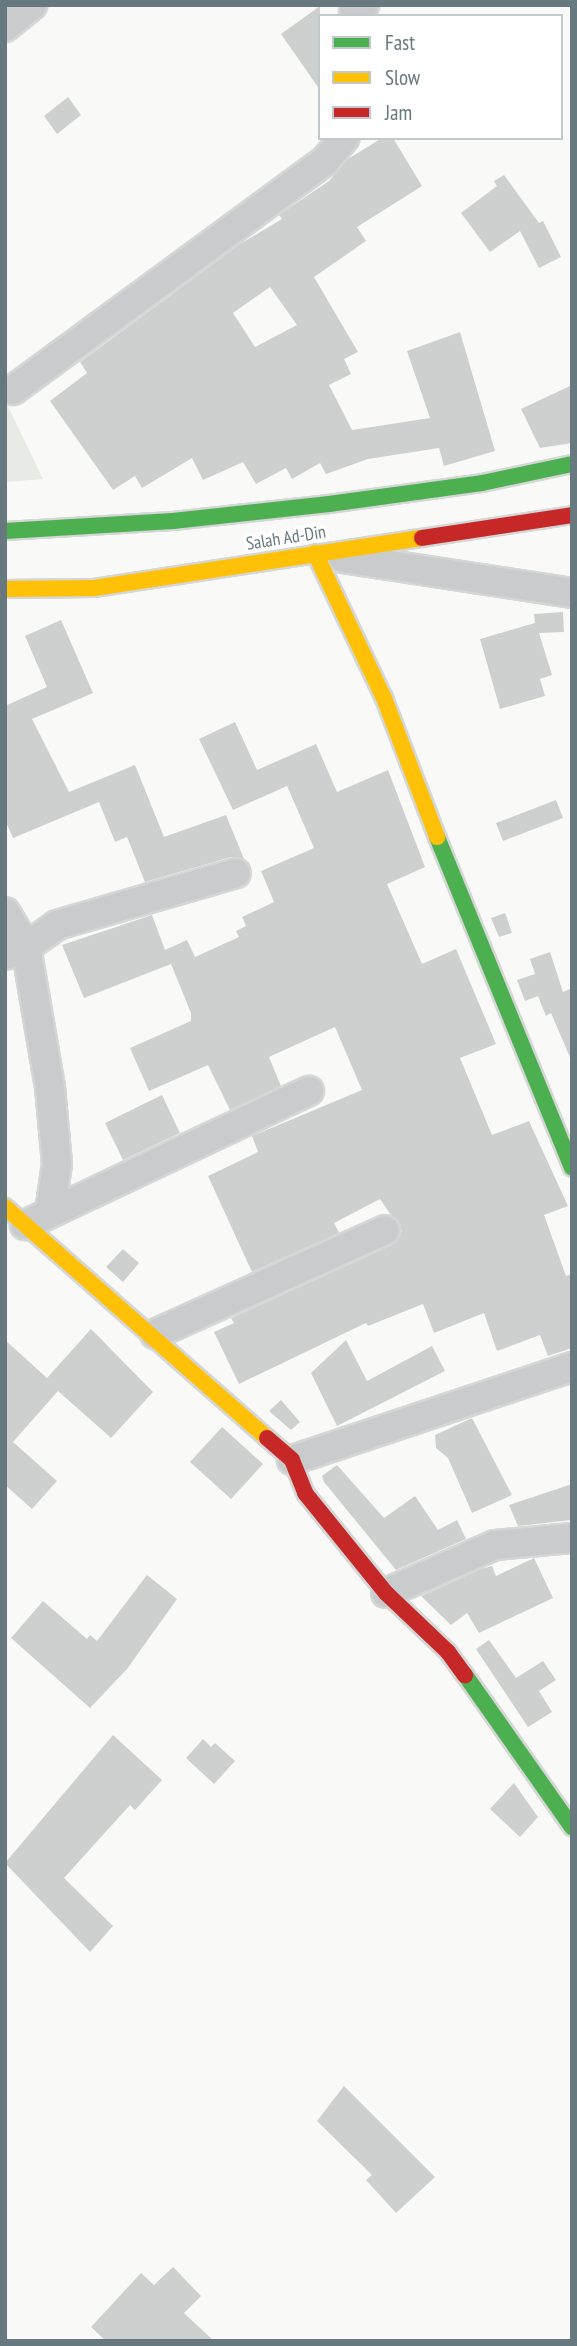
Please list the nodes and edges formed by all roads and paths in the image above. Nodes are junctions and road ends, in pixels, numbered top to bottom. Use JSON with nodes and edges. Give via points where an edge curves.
{"nodes":[{"id":1,"x":32,"y":5,"type":"edge"},
{"id":2,"x":5,"y":27,"type":"edge"},
{"id":3,"x":342,"y":140,"type":"edge"},
{"id":4,"x":13,"y":390,"type":"dead end"},
{"id":5,"x":572,"y":464,"type":"edge"},
{"id":6,"x":572,"y":515,"type":"edge"},
{"id":7,"x":5,"y":531,"type":"edge"},
{"id":8,"x":315,"y":553,"type":"junction"},
{"id":9,"x":5,"y":589,"type":"edge"},
{"id":10,"x":572,"y":593,"type":"edge"},
{"id":11,"x":236,"y":873,"type":"dead end"},
{"id":12,"x":5,"y":912,"type":"edge"},
{"id":13,"x":16,"y":951,"type":"edge"},
{"id":14,"x":309,"y":1091,"type":"dead end"},
{"id":15,"x":572,"y":1167,"type":"edge"},
{"id":16,"x":50,"y":1212,"type":"junction"},
{"id":17,"x":15,"y":1216,"type":"edge"},
{"id":18,"x":385,"y":1230,"type":"dead end"},
{"id":19,"x":155,"y":1334,"type":"junction"},
{"id":20,"x":572,"y":1367,"type":"edge"},
{"id":21,"x":292,"y":1460,"type":"junction"},
{"id":22,"x":572,"y":1538,"type":"edge"},
{"id":23,"x":386,"y":1593,"type":"junction"},
{"id":24,"x":572,"y":1828,"type":"edge"}],
"edges":[{"from":1,"to":2,"type":"street"},
{"from":3,"to":4,"type":"street","via":[[325,161]]},
{"from":5,"to":7,"type":"main road","name":"Salah Ad-Din","via":[[482,483],[329,504],[173,521]]},
{"from":6,"to":8,"type":"main road","name":"Salah Ad-Din"},
{"from":8,"to":9,"type":"main road","name":"Salah Ad-Din","via":[[94,588]]},
{"from":8,"to":10,"type":"street"},
{"from":8,"to":15,"type":"main road","via":[[384,698],[480,949]]},
{"from":11,"to":13,"type":"street","via":[[57,925]]},
{"from":12,"to":13,"type":"street"},
{"from":13,"to":16,"type":"street","via":[[51,1099],[57,1164]]},
{"from":14,"to":16,"type":"street"},
{"from":16,"to":17,"type":"street"},
{"from":17,"to":19,"type":"main road"},
{"from":18,"to":19,"type":"street"},
{"from":19,"to":21,"type":"main road"},
{"from":20,"to":21,"type":"street"},
{"from":21,"to":23,"type":"main road","via":[[305,1493]]},
{"from":22,"to":23,"type":"street","via":[[495,1545]]},
{"from":23,"to":24,"type":"main road","via":[[448,1652]]}]}
